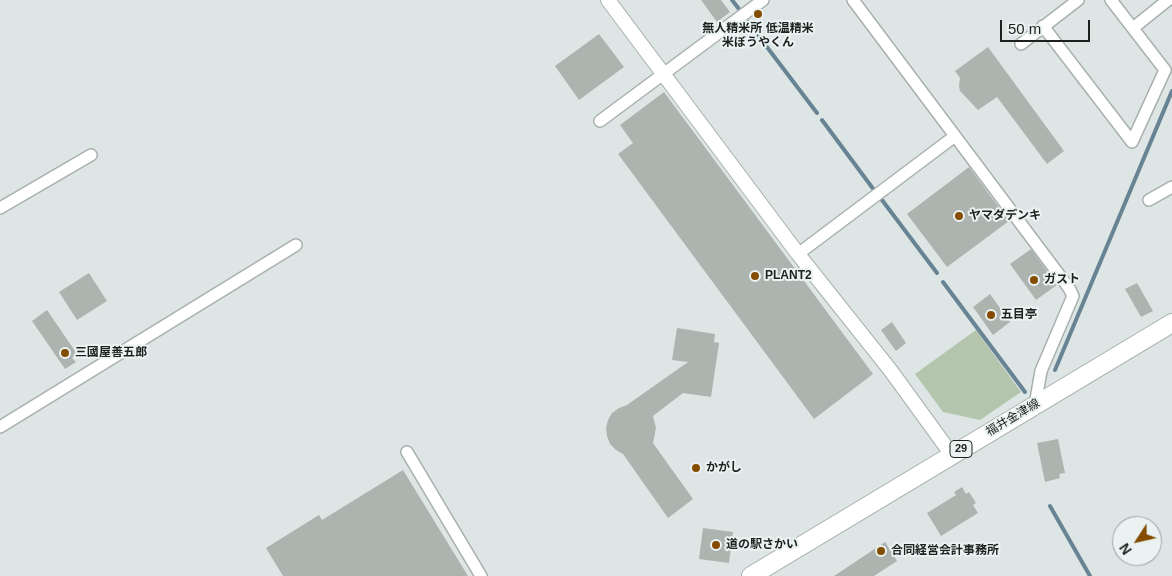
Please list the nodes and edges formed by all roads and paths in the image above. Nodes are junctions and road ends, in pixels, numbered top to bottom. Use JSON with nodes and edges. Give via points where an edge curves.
{"nodes":[{"id":1,"x":608,"y":0,"type":"edge"},
{"id":2,"x":763,"y":0,"type":"edge"},
{"id":3,"x":853,"y":0,"type":"edge"},
{"id":4,"x":1078,"y":0,"type":"edge"},
{"id":5,"x":1111,"y":0,"type":"edge"},
{"id":6,"x":1168,"y":0,"type":"edge"},
{"id":7,"x":1043,"y":26,"type":"junction"},
{"id":8,"x":1133,"y":28,"type":"junction"},
{"id":9,"x":1021,"y":44,"type":"dead end"},
{"id":10,"x":664,"y":74,"type":"junction"},
{"id":11,"x":600,"y":121,"type":"dead end"},
{"id":12,"x":955,"y":136,"type":"junction"},
{"id":13,"x":91,"y":155,"type":"dead end"},
{"id":14,"x":1172,"y":186,"type":"edge"},
{"id":15,"x":1149,"y":200,"type":"dead end"},
{"id":16,"x":0,"y":208,"type":"edge"},
{"id":17,"x":296,"y":245,"type":"dead end"},
{"id":18,"x":798,"y":254,"type":"junction"},
{"id":19,"x":1172,"y":323,"type":"edge"},
{"id":20,"x":1035,"y":405,"type":"junction"},
{"id":21,"x":0,"y":427,"type":"edge"},
{"id":22,"x":407,"y":452,"type":"dead end"},
{"id":23,"x":952,"y":455,"type":"junction"},
{"id":24,"x":481,"y":576,"type":"edge"},
{"id":25,"x":751,"y":576,"type":"edge"}],
"edges":[{"from":1,"to":10,"type":"street"},
{"from":2,"to":10,"type":"street"},
{"from":3,"to":12,"type":"street"},
{"from":4,"to":7,"type":"street"},
{"from":5,"to":8,"type":"street"},
{"from":6,"to":8,"type":"street"},
{"from":7,"to":8,"type":"street","via":[[1132,142],[1165,70]]},
{"from":7,"to":9,"type":"street"},
{"from":10,"to":11,"type":"street"},
{"from":10,"to":18,"type":"street"},
{"from":12,"to":18,"type":"street"},
{"from":12,"to":20,"type":"street","via":[[1073,296],[1042,371]]},
{"from":13,"to":16,"type":"street"},
{"from":14,"to":15,"type":"street"},
{"from":17,"to":21,"type":"street"},
{"from":18,"to":23,"type":"street","via":[[891,371]]},
{"from":19,"to":20,"type":"main road","name":"福井金津線","number":"29"},
{"from":20,"to":23,"type":"main road","name":"福井金津線","number":"29"},
{"from":22,"to":24,"type":"street"},
{"from":23,"to":25,"type":"main road","name":"福井金津線","number":"29"}]}
